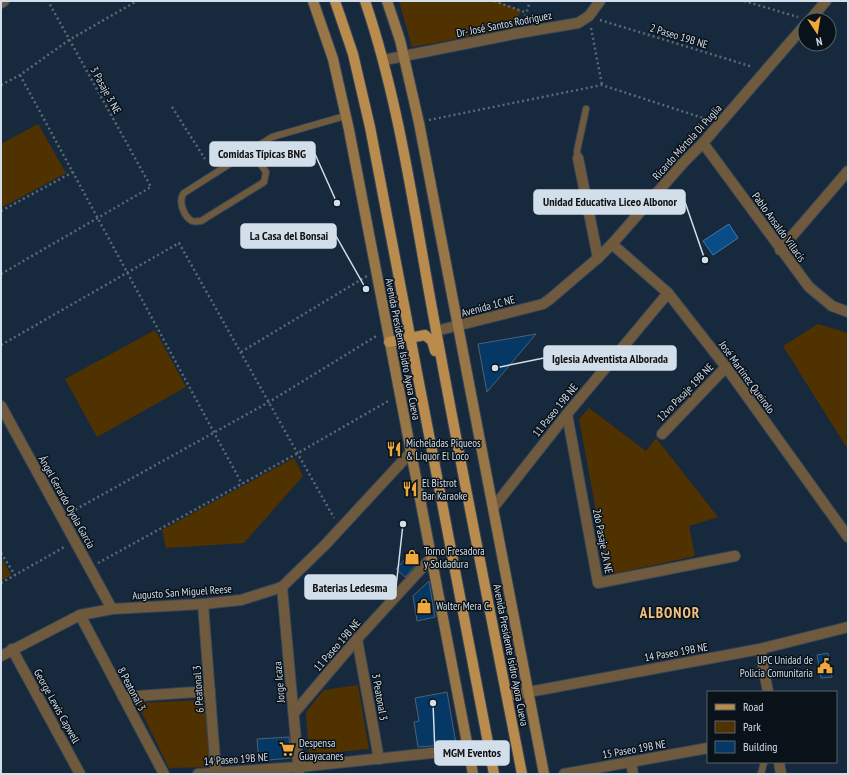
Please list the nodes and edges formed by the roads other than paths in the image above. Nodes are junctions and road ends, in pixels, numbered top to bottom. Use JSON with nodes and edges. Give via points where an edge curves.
{"nodes":[{"id":1,"x":4,"y":1,"type":"edge"},
{"id":2,"x":313,"y":1,"type":"edge"},
{"id":3,"x":336,"y":1,"type":"edge"},
{"id":4,"x":365,"y":1,"type":"edge"},
{"id":5,"x":387,"y":1,"type":"edge"},
{"id":6,"x":600,"y":1,"type":"edge"},
{"id":7,"x":826,"y":1,"type":"edge"},
{"id":8,"x":1,"y":3,"type":"edge"},
{"id":9,"x":815,"y":12,"type":"edge"},
{"id":10,"x":797,"y":32,"type":"edge"},
{"id":11,"x":404,"y":56,"type":"junction"},
{"id":12,"x":384,"y":60,"type":"junction"},
{"id":13,"x":586,"y":110,"type":"dead end"},
{"id":14,"x":346,"y":116,"type":"junction"},
{"id":15,"x":703,"y":143,"type":"junction"},
{"id":16,"x":251,"y":150,"type":"junction"},
{"id":17,"x":578,"y":158,"type":"joint"},
{"id":18,"x":846,"y":175,"type":"edge"},
{"id":19,"x":612,"y":244,"type":"junction"},
{"id":20,"x":780,"y":250,"type":"junction"},
{"id":21,"x":598,"y":258,"type":"junction"},
{"id":22,"x":668,"y":292,"type":"junction"},
{"id":23,"x":546,"y":302,"type":"joint"},
{"id":24,"x":848,"y":312,"type":"edge"},
{"id":25,"x":458,"y":326,"type":"junction"},
{"id":26,"x":436,"y":332,"type":"junction"},
{"id":27,"x":410,"y":337,"type":"junction"},
{"id":28,"x":390,"y":342,"type":"junction"},
{"id":29,"x":726,"y":367,"type":"junction"},
{"id":30,"x":446,"y":383,"type":"junction"},
{"id":31,"x":1,"y":406,"type":"edge"},
{"id":32,"x":567,"y":414,"type":"junction"},
{"id":33,"x":662,"y":434,"type":"dead end"},
{"id":34,"x":411,"y":452,"type":"junction"},
{"id":35,"x":493,"y":508,"type":"junction"},
{"id":36,"x":848,"y":537,"type":"edge"},
{"id":37,"x":735,"y":556,"type":"dead end"},
{"id":38,"x":431,"y":558,"type":"junction"},
{"id":39,"x":282,"y":587,"type":"junction"},
{"id":40,"x":203,"y":604,"type":"junction"},
{"id":41,"x":112,"y":609,"type":"junction"},
{"id":42,"x":80,"y":615,"type":"junction"},
{"id":43,"x":848,"y":627,"type":"edge"},
{"id":44,"x":357,"y":639,"type":"junction"},
{"id":45,"x":12,"y":649,"type":"junction"},
{"id":46,"x":760,"y":649,"type":"junction"},
{"id":47,"x":1,"y":656,"type":"edge"},
{"id":48,"x":528,"y":690,"type":"junction"},
{"id":49,"x":210,"y":691,"type":"junction"},
{"id":50,"x":768,"y":691,"type":"edge"},
{"id":51,"x":507,"y":696,"type":"junction"},
{"id":52,"x":123,"y":697,"type":"junction"},
{"id":53,"x":294,"y":713,"type":"junction"},
{"id":54,"x":489,"y":747,"type":"junction"},
{"id":55,"x":707,"y":748,"type":"edge"},
{"id":56,"x":468,"y":749,"type":"junction"},
{"id":57,"x":379,"y":759,"type":"junction"},
{"id":58,"x":631,"y":762,"type":"junction"},
{"id":59,"x":764,"y":763,"type":"edge"},
{"id":60,"x":779,"y":763,"type":"edge"},
{"id":61,"x":299,"y":771,"type":"edge"},
{"id":62,"x":216,"y":773,"type":"junction"},
{"id":63,"x":80,"y":774,"type":"edge"},
{"id":64,"x":164,"y":774,"type":"edge"},
{"id":65,"x":198,"y":774,"type":"edge"},
{"id":66,"x":473,"y":774,"type":"edge"},
{"id":67,"x":494,"y":774,"type":"edge"},
{"id":68,"x":522,"y":774,"type":"edge"},
{"id":69,"x":544,"y":774,"type":"edge"},
{"id":70,"x":564,"y":774,"type":"edge"},
{"id":71,"x":633,"y":774,"type":"edge"},
{"id":72,"x":761,"y":774,"type":"edge"},
{"id":73,"x":781,"y":774,"type":"edge"}],
"edges":[{"from":1,"to":8,"type":"street"},
{"from":2,"to":14,"type":"main road","name":"Avenida Presidente Isidro Ayora Cueva","via":[[333,59]]},
{"from":3,"to":27,"type":"main road","name":"Avenida Presidente Isidro Ayora Cueva","via":[[353,54],[370,127]]},
{"from":4,"to":12,"type":"main road","name":"Avenida Presidente Isidro Ayora Cueva"},
{"from":5,"to":11,"type":"main road","name":"Avenida Presidente Isidro Ayora Cueva"},
{"from":6,"to":11,"type":"street","name":"Dr- José Santos Rodríguez","via":[[589,16],[578,23]]},
{"from":7,"to":9,"type":"street","name":"Ricardo Mórtola Di Puglia"},
{"from":10,"to":15,"type":"street","name":"Ricardo Mórtola Di Puglia"},
{"from":11,"to":12,"type":"street","name":"Dr- José Santos Rodríguez"},
{"from":11,"to":25,"type":"main road","name":"Avenida Presidente Isidro Ayora Cueva"},
{"from":12,"to":26,"type":"main road","name":"Avenida Presidente Isidro Ayora Cueva"},
{"from":13,"to":17,"type":"lane","via":[[577,151]]},
{"from":14,"to":16,"type":"lane","via":[[272,137]]},
{"from":14,"to":28,"type":"main road","name":"Avenida Presidente Isidro Ayora Cueva"},
{"from":15,"to":19,"type":"street","name":"Ricardo Mórtola Di Puglia"},
{"from":15,"to":20,"type":"street","name":"Pablo Ansaldo Villacís"},
{"from":16,"to":16,"type":"lane","via":[[266,172],[264,182],[201,221],[190,220],[180,197]]},
{"from":17,"to":21,"type":"street"},
{"from":18,"to":20,"type":"street"},
{"from":19,"to":21,"type":"street","name":"Ricardo Mórtola Di Puglia"},
{"from":19,"to":22,"type":"street","name":"José Martínez Queirolo"},
{"from":20,"to":24,"type":"street","name":"Pablo Ansaldo Villacís","via":[[809,287],[832,306]]},
{"from":21,"to":23,"type":"street","name":"Ricardo Mórtola Di Puglia"},
{"from":22,"to":29,"type":"street","name":"José Martínez Queirolo"},
{"from":22,"to":32,"type":"street","name":"11 Paseo 19B NE"},
{"from":23,"to":25,"type":"street","name":"Avenida 1C NE"},
{"from":25,"to":26,"type":"street","name":"Avenida 1C NE"},
{"from":25,"to":35,"type":"main road","name":"Avenida Presidente Isidro Ayora Cueva"},
{"from":26,"to":30,"type":"main road","name":"Avenida Presidente Isidro Ayora Cueva"},
{"from":27,"to":28,"type":"main road"},
{"from":27,"to":30,"type":"main road","via":[[424,335],[432,341],[440,375]]},
{"from":27,"to":54,"type":"main road","name":"Avenida Presidente Isidro Ayora Cueva"},
{"from":28,"to":34,"type":"main road","name":"Avenida Presidente Isidro Ayora Cueva"},
{"from":29,"to":33,"type":"street","name":"12vo Pasaje 19B NE"},
{"from":29,"to":36,"type":"street","name":"José Martínez Queirolo"},
{"from":30,"to":51,"type":"main road","name":"Avenida Presidente Isidro Ayora Cueva"},
{"from":31,"to":41,"type":"street","name":"Ángel Gerardo Oyola García"},
{"from":32,"to":35,"type":"street","name":"11 Paseo 19B NE"},
{"from":32,"to":37,"type":"street","name":"2do Pasaje 2A NE","via":[[598,583]]},
{"from":34,"to":38,"type":"main road","name":"Avenida Presidente Isidro Ayora Cueva"},
{"from":34,"to":39,"type":"street","name":"Augusto San Miguel Reese"},
{"from":35,"to":48,"type":"main road","name":"Avenida Presidente Isidro Ayora Cueva"},
{"from":38,"to":44,"type":"street","name":"11 Paseo 19B NE"},
{"from":38,"to":56,"type":"main road","name":"Avenida Presidente Isidro Ayora Cueva"},
{"from":39,"to":40,"type":"street","name":"Augusto San Miguel Reese","via":[[241,600]]},
{"from":39,"to":53,"type":"street","name":"Jorge Icaza"},
{"from":40,"to":41,"type":"street","name":"Augusto San Miguel Reese"},
{"from":40,"to":49,"type":"street","name":"6 Peatonal 3"},
{"from":41,"to":42,"type":"street","name":"Augusto San Miguel Reese"},
{"from":42,"to":45,"type":"street","name":"Augusto San Miguel Reese"},
{"from":42,"to":52,"type":"street","name":"8 Peatonal 3"},
{"from":43,"to":46,"type":"street","name":"14 Paseo 19B NE"},
{"from":44,"to":53,"type":"street","name":"11 Paseo 19B NE"},
{"from":44,"to":57,"type":"street","name":"3 Peatonal 3"},
{"from":45,"to":47,"type":"street","name":"Augusto San Miguel Reese"},
{"from":45,"to":63,"type":"street","name":"George Lewis Capwell"},
{"from":46,"to":48,"type":"street","name":"14 Paseo 19B NE"},
{"from":46,"to":50,"type":"street"},
{"from":48,"to":51,"type":"street","name":"14 Paseo 19B NE"},
{"from":48,"to":69,"type":"main road","name":"Avenida Presidente Isidro Ayora Cueva"},
{"from":49,"to":52,"type":"street"},
{"from":49,"to":62,"type":"street","name":"6 Peatonal 3"},
{"from":51,"to":68,"type":"main road","name":"Avenida Presidente Isidro Ayora Cueva"},
{"from":52,"to":64,"type":"street","name":"8 Peatonal 3"},
{"from":53,"to":61,"type":"street","name":"Jorge Icaza"},
{"from":54,"to":56,"type":"street","name":"14 Paseo 19B NE"},
{"from":54,"to":67,"type":"main road","name":"Avenida Presidente Isidro Ayora Cueva"},
{"from":55,"to":58,"type":"street","name":"15 Paseo 19B NE"},
{"from":56,"to":57,"type":"street","name":"14 Paseo 19B NE"},
{"from":56,"to":66,"type":"main road","name":"Avenida Presidente Isidro Ayora Cueva"},
{"from":57,"to":61,"type":"street","name":"14 Paseo 19B NE"},
{"from":58,"to":70,"type":"street","name":"15 Paseo 19B NE"},
{"from":58,"to":71,"type":"street"},
{"from":59,"to":72,"type":"lane"},
{"from":60,"to":73,"type":"street"},
{"from":61,"to":62,"type":"street","name":"14 Paseo 19B NE"},
{"from":62,"to":65,"type":"street","name":"14 Paseo 19B NE"}]}
